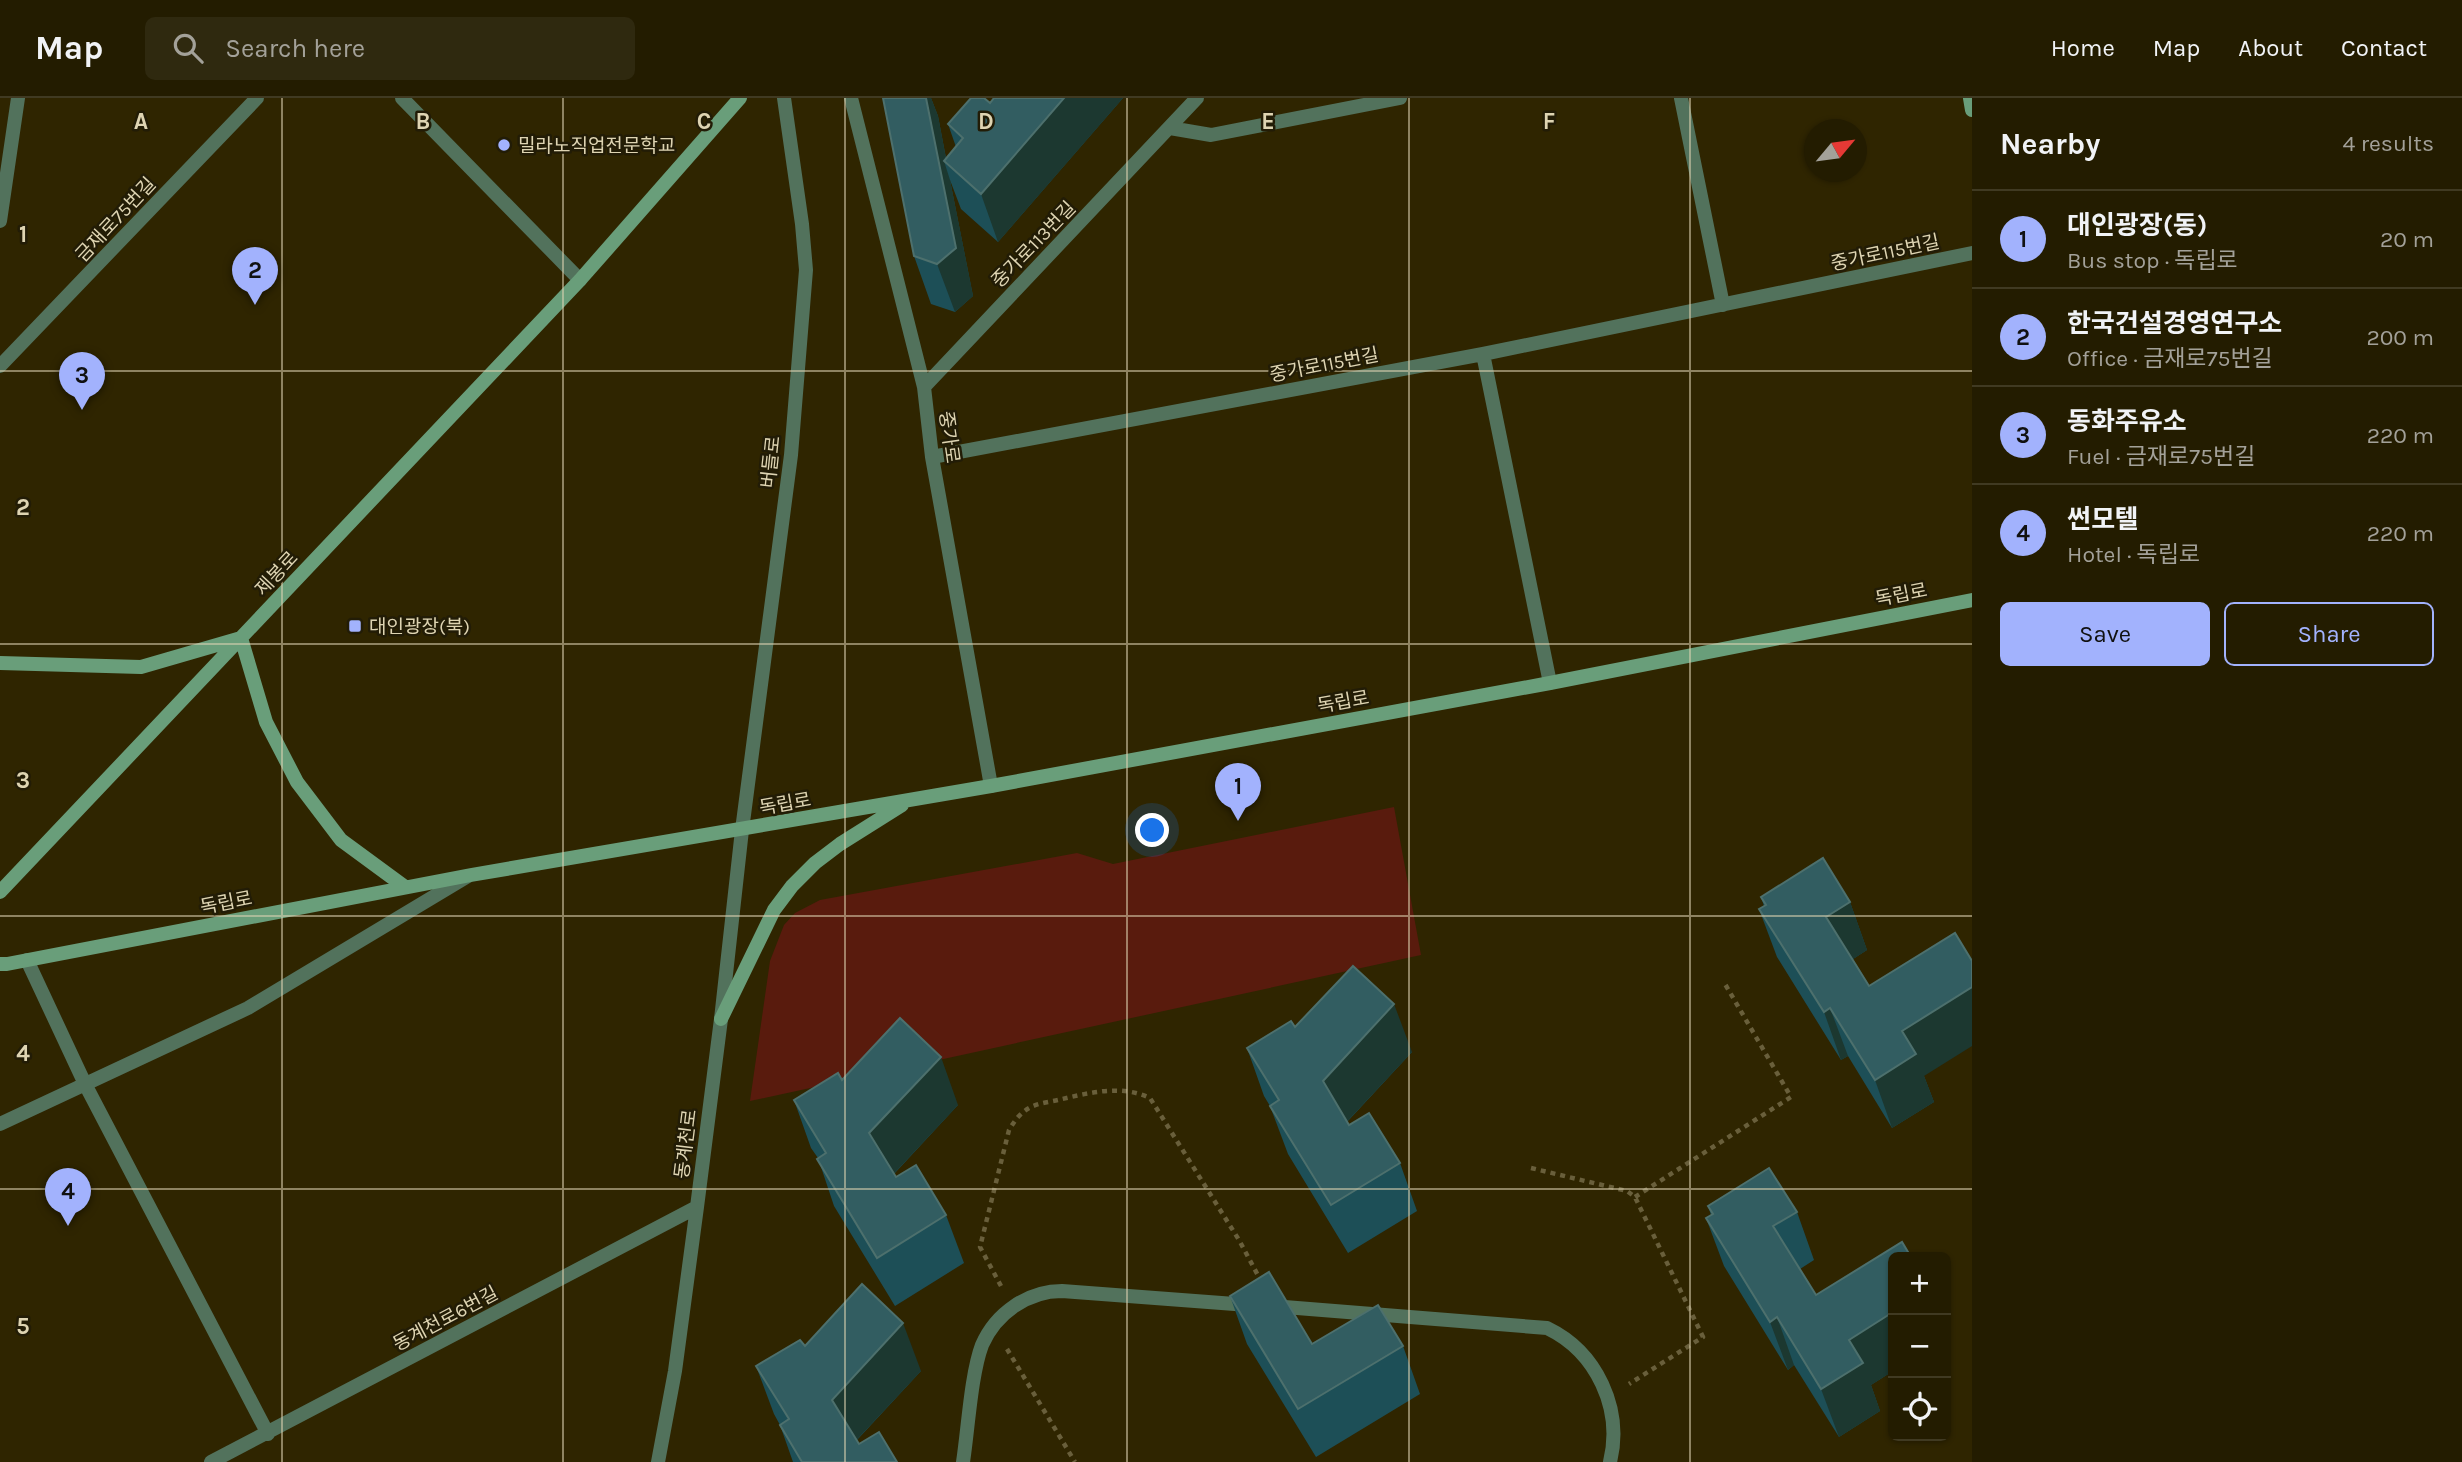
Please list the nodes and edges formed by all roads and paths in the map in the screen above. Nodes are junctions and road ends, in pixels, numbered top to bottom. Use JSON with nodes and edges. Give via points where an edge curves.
{"nodes":[{"id":1,"x":18,"y":98,"type":"edge"},
{"id":2,"x":257,"y":98,"type":"edge"},
{"id":3,"x":402,"y":98,"type":"edge"},
{"id":4,"x":740,"y":98,"type":"edge"},
{"id":5,"x":784,"y":98,"type":"edge"},
{"id":6,"x":851,"y":98,"type":"edge"},
{"id":7,"x":1197,"y":98,"type":"edge"},
{"id":8,"x":1400,"y":98,"type":"edge"},
{"id":9,"x":1681,"y":98,"type":"edge"},
{"id":10,"x":1970,"y":98,"type":"edge"},
{"id":11,"x":1972,"y":110,"type":"edge"},
{"id":12,"x":1170,"y":128,"type":"junction"},
{"id":13,"x":0,"y":221,"type":"edge"},
{"id":14,"x":1972,"y":253,"type":"edge"},
{"id":15,"x":580,"y":280,"type":"junction"},
{"id":16,"x":1723,"y":304,"type":"junction"},
{"id":17,"x":1483,"y":354,"type":"junction"},
{"id":18,"x":0,"y":366,"type":"edge"},
{"id":19,"x":924,"y":387,"type":"junction"},
{"id":20,"x":932,"y":457,"type":"junction"},
{"id":21,"x":1972,"y":600,"type":"edge"},
{"id":22,"x":242,"y":638,"type":"junction"},
{"id":23,"x":0,"y":663,"type":"edge"},
{"id":24,"x":1550,"y":683,"type":"junction"},
{"id":25,"x":991,"y":786,"type":"junction"},
{"id":26,"x":909,"y":801,"type":"junction"},
{"id":27,"x":742,"y":830,"type":"junction"},
{"id":28,"x":471,"y":875,"type":"junction"},
{"id":29,"x":405,"y":887,"type":"junction"},
{"id":30,"x":0,"y":892,"type":"edge"},
{"id":31,"x":27,"y":960,"type":"junction"},
{"id":32,"x":0,"y":964,"type":"edge"},
{"id":33,"x":1726,"y":984,"type":"dead end"},
{"id":34,"x":721,"y":1020,"type":"junction"},
{"id":35,"x":85,"y":1084,"type":"junction"},
{"id":36,"x":0,"y":1124,"type":"edge"},
{"id":37,"x":1531,"y":1168,"type":"dead end"},
{"id":38,"x":1635,"y":1197,"type":"junction"},
{"id":39,"x":697,"y":1207,"type":"junction"},
{"id":40,"x":1013,"y":1307,"type":"junction"},
{"id":41,"x":1274,"y":1307,"type":"junction"},
{"id":42,"x":994,"y":1327,"type":"junction"},
{"id":43,"x":1608,"y":1398,"type":"junction"},
{"id":44,"x":268,"y":1433,"type":"junction"},
{"id":45,"x":211,"y":1462,"type":"edge"},
{"id":46,"x":658,"y":1462,"type":"edge"},
{"id":47,"x":963,"y":1462,"type":"edge"},
{"id":48,"x":1075,"y":1462,"type":"edge"},
{"id":49,"x":1610,"y":1462,"type":"edge"}],
"edges":[{"from":1,"to":13,"type":"street"},
{"from":2,"to":18,"type":"street","name":"금재로75번길"},
{"from":3,"to":15,"type":"street"},
{"from":4,"to":15,"type":"main road","name":"제봉로"},
{"from":5,"to":27,"type":"street","name":"버들로","via":[[806,270],[791,455]]},
{"from":6,"to":19,"type":"street","name":"중가로"},
{"from":7,"to":12,"type":"street","name":"중가로113번길"},
{"from":8,"to":12,"type":"street","via":[[1211,135]]},
{"from":9,"to":16,"type":"street"},
{"from":10,"to":11,"type":"main road"},
{"from":12,"to":19,"type":"street","name":"중가로113번길"},
{"from":14,"to":16,"type":"street","name":"중가로115번길"},
{"from":15,"to":22,"type":"main road","name":"제봉로"},
{"from":16,"to":17,"type":"street","name":"중가로115번길"},
{"from":17,"to":20,"type":"street","name":"중가로115번길"},
{"from":17,"to":24,"type":"street"},
{"from":19,"to":20,"type":"street","name":"중가로"},
{"from":20,"to":25,"type":"street","name":"중가로"},
{"from":21,"to":24,"type":"main road","name":"독립로"},
{"from":22,"to":23,"type":"main road","via":[[141,667]]},
{"from":22,"to":29,"type":"main road","via":[[266,722],[297,782],[341,840]]},
{"from":22,"to":30,"type":"main road","name":"제봉로"},
{"from":24,"to":25,"type":"main road","name":"독립로"},
{"from":25,"to":26,"type":"main road","name":"독립로"},
{"from":26,"to":27,"type":"main road","name":"독립로"},
{"from":26,"to":34,"type":"main road","via":[[839,844],[792,886],[774,910]]},
{"from":27,"to":28,"type":"main road","name":"독립로"},
{"from":27,"to":34,"type":"street","name":"동계천로"},
{"from":28,"to":29,"type":"main road","name":"독립로"},
{"from":28,"to":35,"type":"street","via":[[248,1008]]},
{"from":29,"to":31,"type":"main road","name":"독립로"},
{"from":31,"to":32,"type":"main road","name":"독립로"},
{"from":31,"to":35,"type":"street"},
{"from":33,"to":38,"type":"path","via":[[1791,1097]]},
{"from":34,"to":39,"type":"street","name":"동계천로"},
{"from":35,"to":36,"type":"street"},
{"from":35,"to":44,"type":"street"},
{"from":37,"to":38,"type":"path","via":[[1627,1191]]},
{"from":38,"to":43,"type":"path","via":[[1703,1337]]},
{"from":39,"to":44,"type":"street","name":"동계천로6번길"},
{"from":39,"to":46,"type":"street","name":"동계천로"},
{"from":40,"to":41,"type":"street","via":[[1035,1294],[1055,1291]]},
{"from":40,"to":41,"type":"path","via":[[981,1247],[1009,1130],[1032,1106],[1098,1091],[1123,1091],[1150,1098],[1239,1240]]},
{"from":40,"to":42,"type":"street"},
{"from":41,"to":43,"type":"street","via":[[1547,1328],[1585,1357]]},
{"from":42,"to":47,"type":"street","via":[[982,1346],[975,1375]]},
{"from":42,"to":48,"type":"path"},
{"from":43,"to":49,"type":"street","via":[[1615,1432]]},
{"from":44,"to":45,"type":"street","name":"동계천로6번길"}]}
